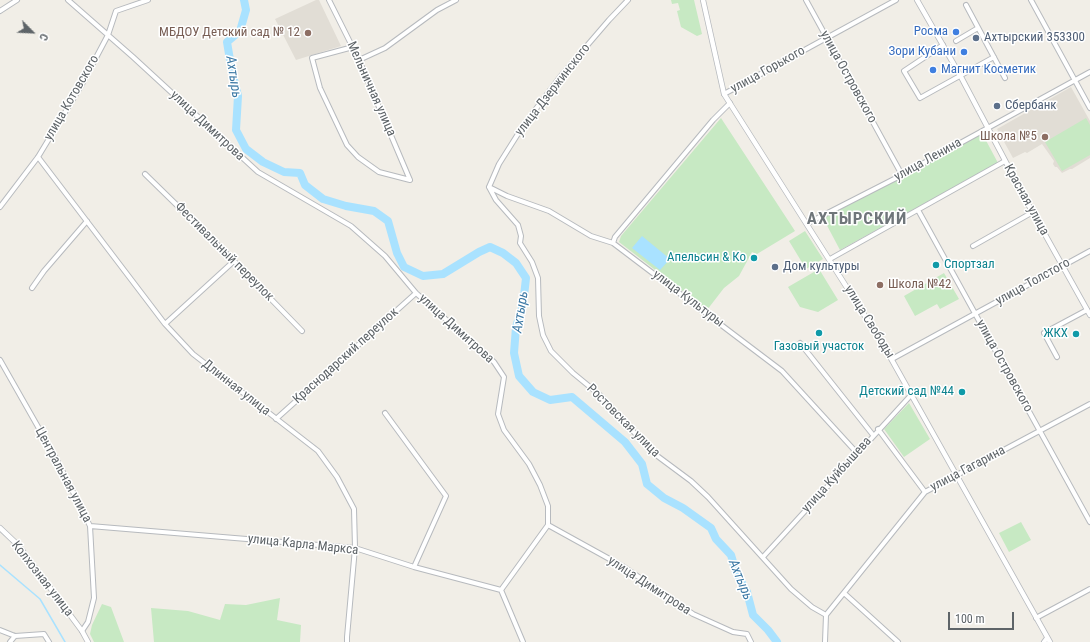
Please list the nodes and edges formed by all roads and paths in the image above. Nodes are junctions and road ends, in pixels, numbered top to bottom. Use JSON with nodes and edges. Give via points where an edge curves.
{"nodes":[{"id":1,"x":8,"y":0,"type":"edge"},
{"id":2,"x":17,"y":0,"type":"edge"},
{"id":3,"x":68,"y":0,"type":"edge"},
{"id":4,"x":148,"y":0,"type":"edge"},
{"id":5,"x":329,"y":0,"type":"edge"},
{"id":6,"x":456,"y":0,"type":"edge"},
{"id":7,"x":628,"y":0,"type":"edge"},
{"id":8,"x":702,"y":0,"type":"edge"},
{"id":9,"x":806,"y":0,"type":"edge"},
{"id":10,"x":896,"y":0,"type":"edge"},
{"id":11,"x":917,"y":0,"type":"edge"},
{"id":12,"x":1031,"y":0,"type":"edge"},
{"id":13,"x":12,"y":3,"type":"junction"},
{"id":14,"x":966,"y":5,"type":"dead end"},
{"id":15,"x":0,"y":11,"type":"edge"},
{"id":16,"x":978,"y":28,"type":"junction"},
{"id":17,"x":108,"y":35,"type":"junction"},
{"id":18,"x":827,"y":38,"type":"junction"},
{"id":19,"x":956,"y":41,"type":"dead end"},
{"id":20,"x":943,"y":45,"type":"junction"},
{"id":21,"x":353,"y":46,"type":"junction"},
{"id":22,"x":994,"y":57,"type":"junction"},
{"id":23,"x":359,"y":60,"type":"junction"},
{"id":24,"x":1090,"y":72,"type":"edge"},
{"id":25,"x":960,"y":75,"type":"junction"},
{"id":26,"x":1005,"y":78,"type":"dead end"},
{"id":27,"x":1076,"y":81,"type":"junction"},
{"id":28,"x":724,"y":94,"type":"junction"},
{"id":29,"x":730,"y":103,"type":"junction"},
{"id":30,"x":1090,"y":108,"type":"edge"},
{"id":31,"x":988,"y":127,"type":"junction"},
{"id":32,"x":38,"y":157,"type":"junction"},
{"id":33,"x":1005,"y":161,"type":"junction"},
{"id":34,"x":145,"y":174,"type":"dead end"},
{"id":35,"x":902,"y":175,"type":"junction"},
{"id":36,"x":489,"y":187,"type":"junction"},
{"id":37,"x":0,"y":207,"type":"edge"},
{"id":38,"x":918,"y":210,"type":"junction"},
{"id":39,"x":1033,"y":212,"type":"junction"},
{"id":40,"x":87,"y":221,"type":"junction"},
{"id":41,"x":808,"y":224,"type":"junction"},
{"id":42,"x":613,"y":243,"type":"junction"},
{"id":43,"x":973,"y":246,"type":"dead end"},
{"id":44,"x":1090,"y":251,"type":"edge"},
{"id":45,"x":830,"y":259,"type":"junction"},
{"id":46,"x":234,"y":261,"type":"junction"},
{"id":47,"x":1062,"y":266,"type":"junction"},
{"id":48,"x":32,"y":288,"type":"dead end"},
{"id":49,"x":416,"y":293,"type":"junction"},
{"id":50,"x":1087,"y":310,"type":"junction"},
{"id":51,"x":975,"y":314,"type":"junction"},
{"id":52,"x":1090,"y":315,"type":"edge"},
{"id":53,"x":165,"y":324,"type":"junction"},
{"id":54,"x":302,"y":330,"type":"dead end"},
{"id":55,"x":800,"y":343,"type":"dead end"},
{"id":56,"x":1057,"y":357,"type":"dead end"},
{"id":57,"x":892,"y":359,"type":"junction"},
{"id":58,"x":0,"y":360,"type":"edge"},
{"id":59,"x":912,"y":394,"type":"junction"},
{"id":60,"x":1090,"y":404,"type":"edge"},
{"id":61,"x":385,"y":413,"type":"dead end"},
{"id":62,"x":276,"y":419,"type":"junction"},
{"id":63,"x":878,"y":429,"type":"junction"},
{"id":64,"x":1040,"y":432,"type":"junction"},
{"id":65,"x":873,"y":435,"type":"junction"},
{"id":66,"x":857,"y":453,"type":"junction"},
{"id":67,"x":956,"y":476,"type":"junction"},
{"id":68,"x":924,"y":492,"type":"junction"},
{"id":69,"x":1090,"y":522,"type":"edge"},
{"id":70,"x":548,"y":525,"type":"junction"},
{"id":71,"x":90,"y":526,"type":"junction"},
{"id":72,"x":0,"y":528,"type":"edge"},
{"id":73,"x":355,"y":548,"type":"junction"},
{"id":74,"x":763,"y":557,"type":"junction"},
{"id":75,"x":414,"y":567,"type":"junction"},
{"id":76,"x":1090,"y":589,"type":"edge"},
{"id":77,"x":501,"y":590,"type":"junction"},
{"id":78,"x":844,"y":593,"type":"junction"},
{"id":79,"x":826,"y":615,"type":"junction"},
{"id":80,"x":1036,"y":618,"type":"junction"},
{"id":81,"x":0,"y":630,"type":"edge"},
{"id":82,"x":82,"y":631,"type":"junction"},
{"id":83,"x":15,"y":636,"type":"junction"},
{"id":84,"x":1047,"y":641,"type":"edge"},
{"id":85,"x":10,"y":642,"type":"edge"},
{"id":86,"x":49,"y":642,"type":"edge"},
{"id":87,"x":88,"y":642,"type":"edge"},
{"id":88,"x":347,"y":642,"type":"edge"},
{"id":89,"x":523,"y":642,"type":"edge"},
{"id":90,"x":751,"y":642,"type":"edge"},
{"id":91,"x":825,"y":642,"type":"edge"},
{"id":92,"x":898,"y":642,"type":"edge"}],
"edges":[{"from":1,"to":13,"type":"street"},
{"from":2,"to":13,"type":"street"},
{"from":3,"to":17,"type":"street","name":"улица Димитрова"},
{"from":4,"to":17,"type":"street","name":"улица Котовского","via":[[116,11]]},
{"from":5,"to":21,"type":"street","name":"Мельничная улица"},
{"from":6,"to":23,"type":"street","via":[[437,10],[385,48]]},
{"from":7,"to":36,"type":"street","name":"улица Дзержинского","via":[[560,77],[523,126],[499,164]]},
{"from":8,"to":28,"type":"street","name":"улица Свободы"},
{"from":9,"to":18,"type":"street","name":"улица Островского"},
{"from":10,"to":18,"type":"street","name":"улица Горького"},
{"from":11,"to":20,"type":"street","name":"Красная улица"},
{"from":12,"to":27,"type":"street"},
{"from":13,"to":15,"type":"street"},
{"from":14,"to":16,"type":"street"},
{"from":16,"to":19,"type":"street"},
{"from":16,"to":22,"type":"street"},
{"from":17,"to":32,"type":"street","name":"улица Котовского"},
{"from":17,"to":49,"type":"street","name":"улица Димитрова","via":[[258,172],[351,226],[385,256]]},
{"from":18,"to":28,"type":"street","name":"улица Горького"},
{"from":18,"to":35,"type":"street","name":"улица Островского"},
{"from":20,"to":25,"type":"street","name":"Красная улица"},
{"from":20,"to":25,"type":"street","via":[[904,71],[920,98]]},
{"from":21,"to":23,"type":"street","name":"Мельничная улица"},
{"from":21,"to":23,"type":"street","name":"Мельничная улица","via":[[312,58],[320,88],[347,145],[358,157],[379,172],[410,180]]},
{"from":22,"to":25,"type":"street"},
{"from":22,"to":26,"type":"street"},
{"from":24,"to":27,"type":"street","name":"улица Ленина"},
{"from":25,"to":31,"type":"street","name":"Красная улица"},
{"from":27,"to":30,"type":"street"},
{"from":27,"to":31,"type":"street","name":"улица Ленина"},
{"from":28,"to":29,"type":"street","name":"улица Свободы"},
{"from":29,"to":41,"type":"street","name":"улица Свободы"},
{"from":29,"to":42,"type":"street","name":"улица Горького","via":[[620,231]]},
{"from":31,"to":33,"type":"street","name":"Красная улица"},
{"from":31,"to":35,"type":"street","name":"улица Ленина"},
{"from":32,"to":37,"type":"street","name":"улица Котовского"},
{"from":32,"to":40,"type":"street","name":"Длинная улица"},
{"from":33,"to":38,"type":"street"},
{"from":33,"to":39,"type":"street","name":"Красная улица"},
{"from":34,"to":46,"type":"street","name":"Фестивальный переулок"},
{"from":35,"to":41,"type":"street","name":"улица Ленина"},
{"from":36,"to":42,"type":"street","name":"улица Культуры","via":[[549,211],[591,236]]},
{"from":36,"to":74,"type":"street","name":"Ростовская улица","via":[[496,200],[518,225],[520,243],[532,262],[538,278],[543,335],[551,351],[601,396],[652,452],[708,497]]},
{"from":38,"to":45,"type":"street"},
{"from":38,"to":51,"type":"street","name":"улица Островского"},
{"from":39,"to":43,"type":"street"},
{"from":39,"to":47,"type":"street","name":"Красная улица"},
{"from":40,"to":48,"type":"street"},
{"from":40,"to":53,"type":"street","name":"Длинная улица"},
{"from":41,"to":45,"type":"street","name":"улица Свободы"},
{"from":42,"to":66,"type":"street","name":"улица Культуры","via":[[782,371]]},
{"from":44,"to":47,"type":"street","name":"улица Толстого"},
{"from":45,"to":57,"type":"street","name":"улица Свободы"},
{"from":46,"to":53,"type":"street"},
{"from":46,"to":54,"type":"street","name":"Фестивальный переулок"},
{"from":47,"to":50,"type":"street","name":"Красная улица"},
{"from":47,"to":51,"type":"street","name":"улица Толстого"},
{"from":49,"to":62,"type":"street","name":"Краснодарский переулок"},
{"from":49,"to":70,"type":"street","name":"улица Димитрова","via":[[494,362],[504,377],[498,414],[504,430],[529,464],[540,485],[548,506]]},
{"from":50,"to":52,"type":"street","name":"Красная улица"},
{"from":50,"to":56,"type":"street","via":[[1044,333]]},
{"from":51,"to":57,"type":"street","name":"улица Толстого"},
{"from":51,"to":64,"type":"street","name":"улица Островского"},
{"from":53,"to":62,"type":"street","name":"Длинная улица","via":[[193,354]]},
{"from":55,"to":65,"type":"street"},
{"from":57,"to":59,"type":"street","name":"улица Свободы"},
{"from":58,"to":71,"type":"street","name":"Центральная улица","via":[[58,462]]},
{"from":59,"to":63,"type":"street","name":"улица Куйбышева"},
{"from":59,"to":67,"type":"street","name":"улица Свободы"},
{"from":60,"to":64,"type":"street","name":"улица Гагарина"},
{"from":61,"to":75,"type":"street","via":[[446,496]]},
{"from":62,"to":73,"type":"street","name":"Длинная улица","via":[[318,451],[337,477],[354,509]]},
{"from":63,"to":65,"type":"street","name":"улица Куйбышева"},
{"from":63,"to":68,"type":"street"},
{"from":64,"to":67,"type":"street","name":"улица Гагарина"},
{"from":64,"to":69,"type":"street","name":"улица Островского"},
{"from":65,"to":66,"type":"street","name":"улица Куйбышева"},
{"from":66,"to":74,"type":"street","name":"улица Куйбышева"},
{"from":67,"to":68,"type":"street","name":"улица Гагарина"},
{"from":67,"to":80,"type":"street","name":"улица Свободы"},
{"from":68,"to":78,"type":"street","name":"улица Гагарина"},
{"from":70,"to":77,"type":"street"},
{"from":70,"to":90,"type":"street","name":"улица Димитрова","via":[[624,567],[693,614],[733,632],[747,634]]},
{"from":71,"to":73,"type":"street","name":"улица Карла Маркса"},
{"from":71,"to":82,"type":"street","name":"Центральная улица","via":[[94,598],[88,622]]},
{"from":72,"to":82,"type":"street","name":"Колхозная улица","via":[[19,546]]},
{"from":73,"to":75,"type":"street","name":"улица Карла Маркса"},
{"from":73,"to":88,"type":"street","name":"Длинная улица"},
{"from":74,"to":79,"type":"street","name":"Ростовская улица","via":[[791,589]]},
{"from":75,"to":77,"type":"street","name":"улица Карла Маркса"},
{"from":76,"to":80,"type":"street"},
{"from":77,"to":89,"type":"street"},
{"from":78,"to":79,"type":"street","name":"улица Гагарина"},
{"from":78,"to":92,"type":"street"},
{"from":79,"to":91,"type":"street"},
{"from":80,"to":84,"type":"street","name":"улица Свободы"},
{"from":81,"to":83,"type":"street"},
{"from":82,"to":87,"type":"street"},
{"from":83,"to":85,"type":"street"},
{"from":83,"to":86,"type":"street","via":[[44,634]]}]}
